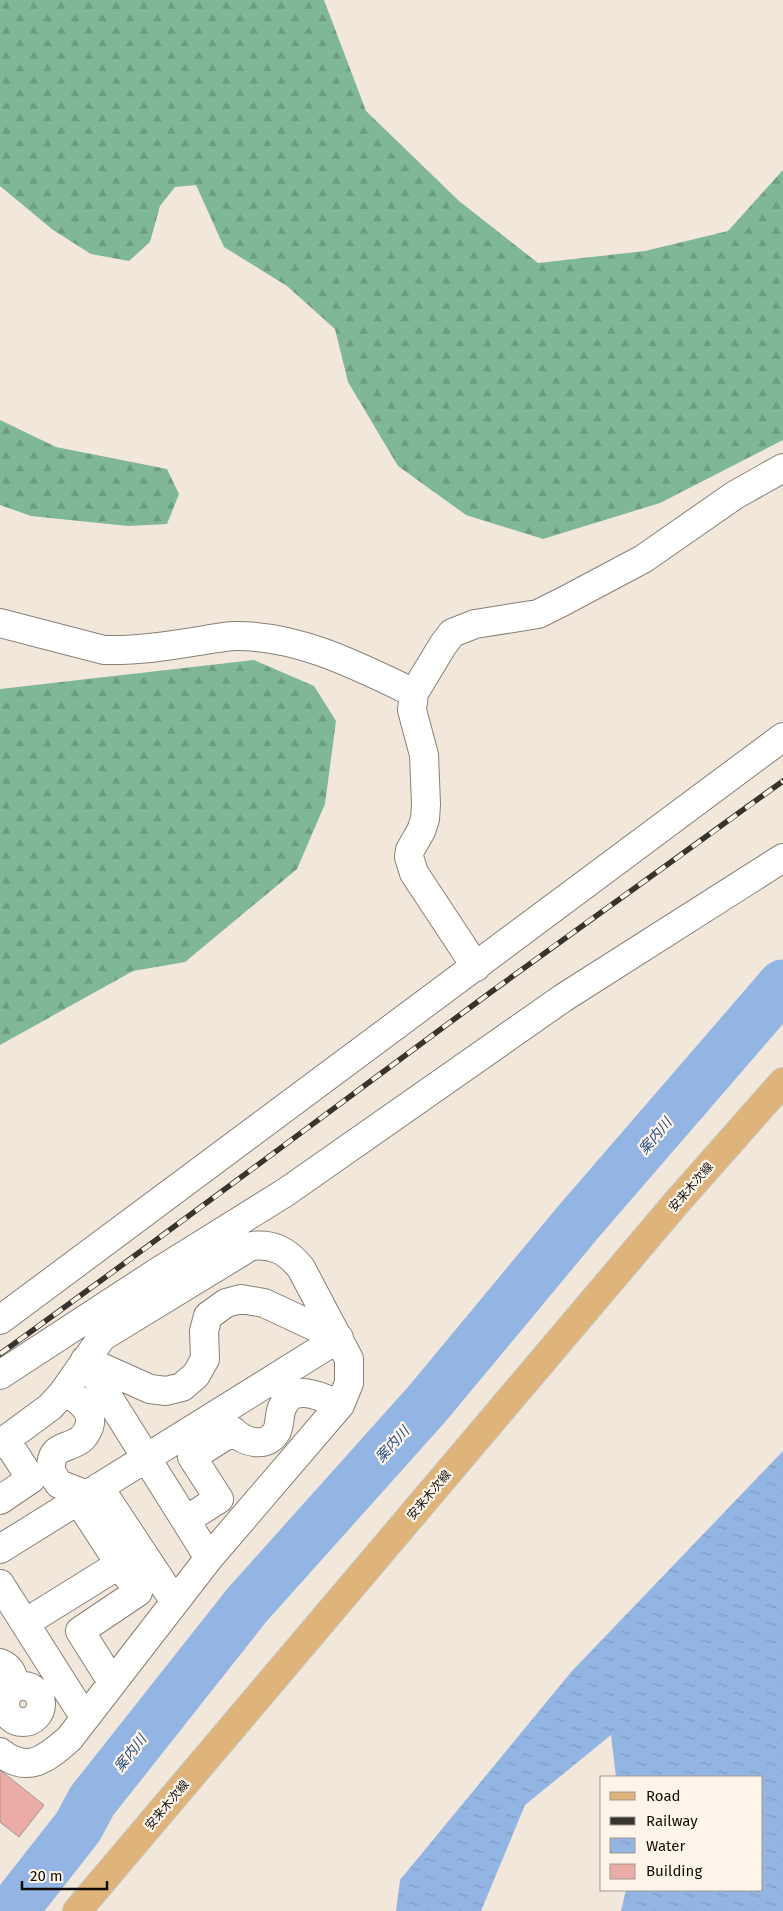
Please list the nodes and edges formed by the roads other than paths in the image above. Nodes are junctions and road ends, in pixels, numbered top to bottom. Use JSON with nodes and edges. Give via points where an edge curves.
{"nodes":[{"id":1,"x":783,"y":468,"type":"edge"},
{"id":2,"x":0,"y":623,"type":"edge"},
{"id":3,"x":414,"y":693,"type":"junction"},
{"id":4,"x":783,"y":737,"type":"edge"},
{"id":5,"x":783,"y":858,"type":"edge"},
{"id":6,"x":476,"y":967,"type":"junction"},
{"id":7,"x":783,"y":1082,"type":"edge"},
{"id":8,"x":0,"y":1320,"type":"edge"},
{"id":9,"x":339,"y":1338,"type":"junction"},
{"id":10,"x":85,"y":1360,"type":"junction"},
{"id":11,"x":0,"y":1376,"type":"edge"},
{"id":12,"x":65,"y":1390,"type":"junction"},
{"id":13,"x":340,"y":1405,"type":"junction"},
{"id":14,"x":3,"y":1442,"type":"edge"},
{"id":15,"x":147,"y":1458,"type":"junction"},
{"id":16,"x":88,"y":1494,"type":"junction"},
{"id":17,"x":0,"y":1500,"type":"edge"},
{"id":18,"x":186,"y":1520,"type":"junction"},
{"id":19,"x":4,"y":1538,"type":"edge"},
{"id":20,"x":209,"y":1558,"type":"junction"},
{"id":21,"x":120,"y":1564,"type":"junction"},
{"id":22,"x":0,"y":1584,"type":"edge"},
{"id":23,"x":175,"y":1602,"type":"junction"},
{"id":24,"x":25,"y":1623,"type":"junction"},
{"id":25,"x":0,"y":1663,"type":"edge"},
{"id":26,"x":112,"y":1682,"type":"junction"},
{"id":27,"x":0,"y":1698,"type":"edge"},
{"id":28,"x":37,"y":1716,"type":"dead end"},
{"id":29,"x":84,"y":1718,"type":"junction"},
{"id":30,"x":66,"y":1741,"type":"junction"},
{"id":31,"x":0,"y":1752,"type":"edge"},
{"id":32,"x":77,"y":1911,"type":"edge"}],
"edges":[{"from":1,"to":3,"type":"street","via":[[735,495],[643,559],[538,614],[475,624],[452,633]]},
{"from":2,"to":3,"type":"street","via":[[119,651],[232,636],[269,637],[333,657]]},
{"from":3,"to":6,"type":"street","via":[[412,710],[424,755],[425,819],[409,857],[414,873]]},
{"from":4,"to":6,"type":"street"},
{"from":5,"to":11,"type":"street","via":[[563,998],[286,1192]]},
{"from":6,"to":8,"type":"street"},
{"from":7,"to":32,"type":"main road","name":"安来木次線","via":[[677,1202]]},
{"from":9,"to":10,"type":"street","via":[[264,1303],[241,1299],[226,1303],[208,1316],[204,1331],[204,1359],[196,1375],[182,1386],[166,1391],[150,1389]]},
{"from":9,"to":10,"type":"street","via":[[296,1262],[282,1250],[259,1245],[243,1250],[102,1337]]},
{"from":9,"to":13,"type":"street","via":[[349,1359],[350,1371]]},
{"from":9,"to":15,"type":"street"},
{"from":10,"to":12,"type":"street"},
{"from":10,"to":15,"type":"street"},
{"from":12,"to":14,"type":"street","via":[[50,1407]]},
{"from":12,"to":16,"type":"street","via":[[87,1409],[89,1427],[78,1441],[58,1449],[52,1459],[51,1472],[59,1484]]},
{"from":13,"to":18,"type":"street","via":[[310,1393],[292,1395],[282,1405],[277,1430],[267,1440],[252,1443],[233,1432],[192,1457],[219,1499]]},
{"from":13,"to":20,"type":"street"},
{"from":14,"to":17,"type":"street","via":[[31,1479]]},
{"from":15,"to":16,"type":"street"},
{"from":15,"to":18,"type":"street"},
{"from":16,"to":19,"type":"street"},
{"from":16,"to":21,"type":"street"},
{"from":16,"to":23,"type":"street"},
{"from":18,"to":20,"type":"street"},
{"from":20,"to":23,"type":"street"},
{"from":21,"to":24,"type":"street"},
{"from":21,"to":26,"type":"street","via":[[138,1592],[80,1631]]},
{"from":22,"to":24,"type":"street"},
{"from":23,"to":26,"type":"street"},
{"from":24,"to":29,"type":"street"},
{"from":25,"to":27,"type":"street","via":[[10,1670],[14,1682],[10,1692]]},
{"from":26,"to":29,"type":"street"},
{"from":28,"to":30,"type":"street"},
{"from":29,"to":30,"type":"street"},
{"from":30,"to":31,"type":"street","via":[[46,1759],[34,1762],[21,1764]]}]}
